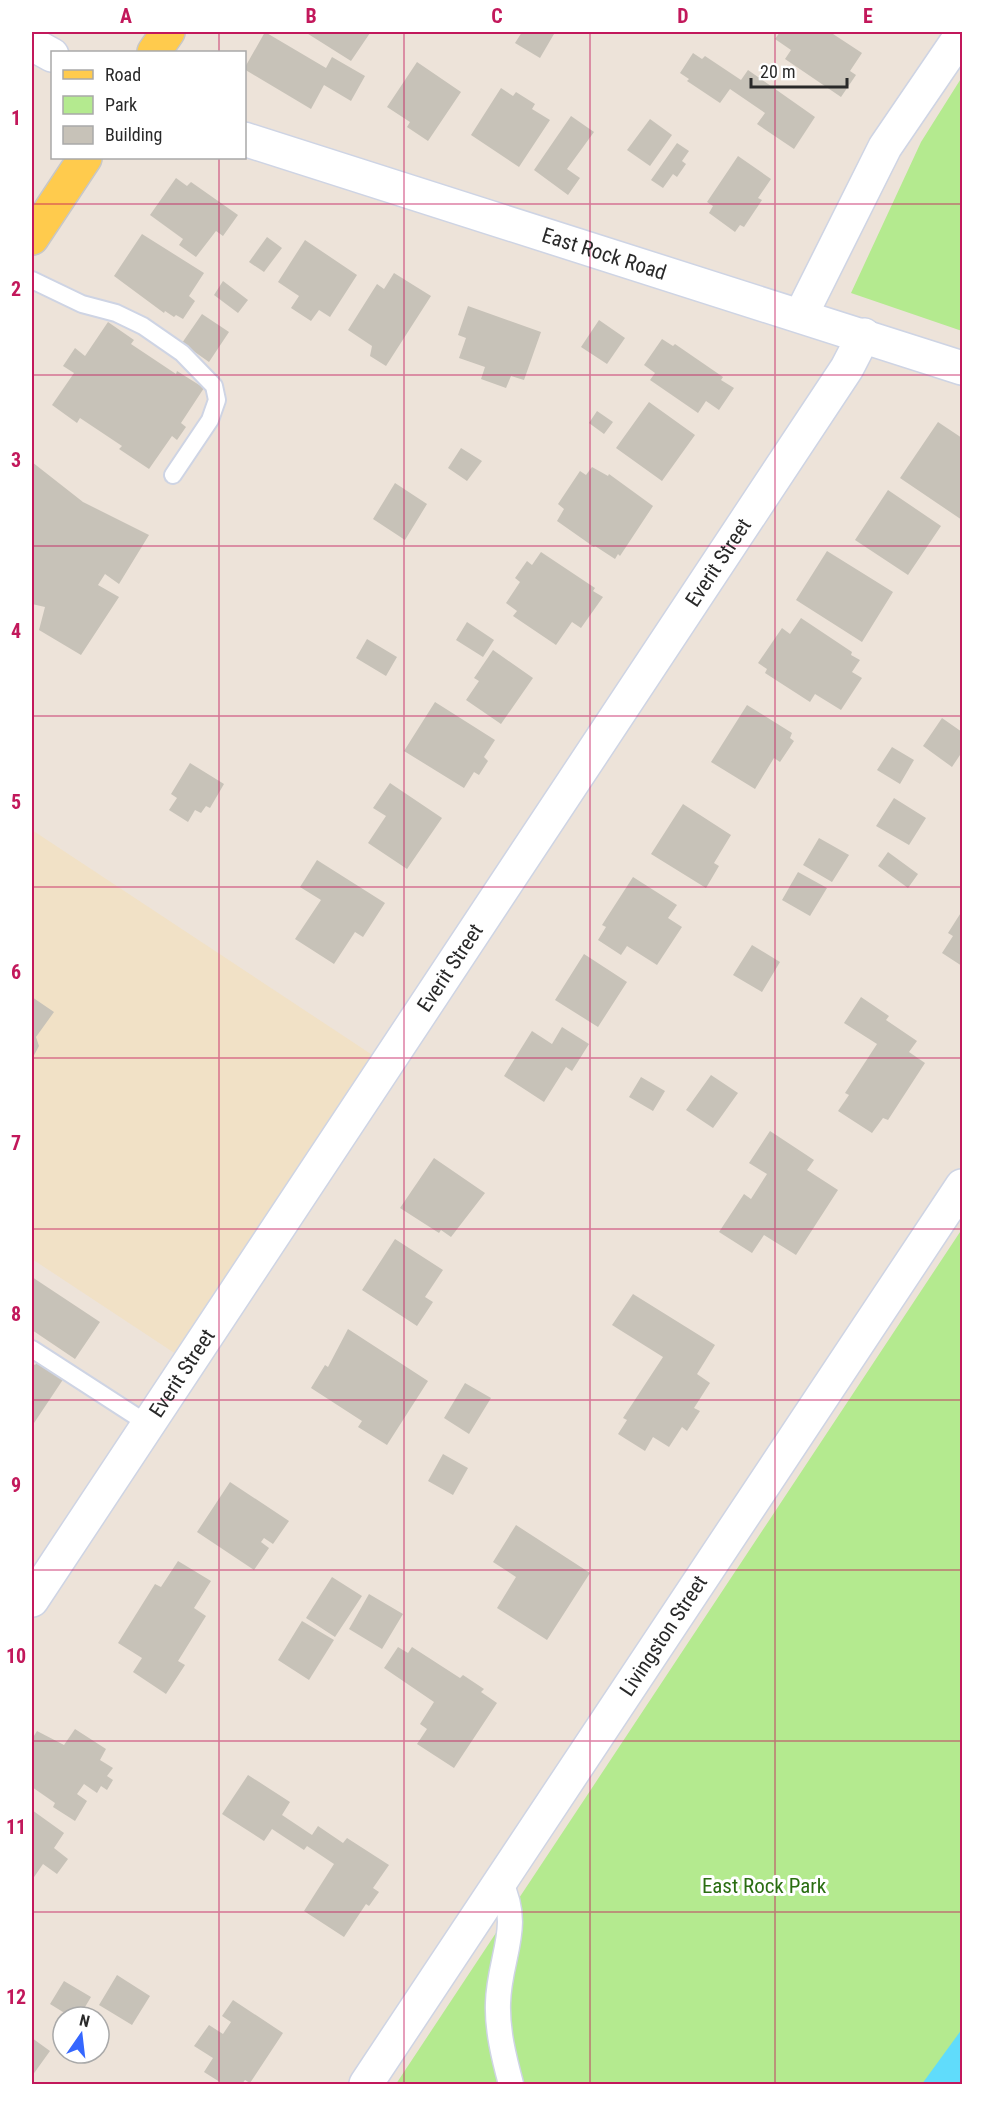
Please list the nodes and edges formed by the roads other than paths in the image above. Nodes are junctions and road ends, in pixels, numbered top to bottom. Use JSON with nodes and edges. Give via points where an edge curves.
{"nodes":[{"id":1,"x":168,"y":32,"type":"edge"},
{"id":2,"x":963,"y":34,"type":"edge"},
{"id":3,"x":32,"y":44,"type":"edge"},
{"id":4,"x":155,"y":51,"type":"edge"},
{"id":5,"x":51,"y":54,"type":"edge"},
{"id":6,"x":246,"y":140,"type":"edge"},
{"id":7,"x":84,"y":159,"type":"edge"},
{"id":8,"x":32,"y":237,"type":"edge"},
{"id":9,"x":32,"y":280,"type":"edge"},
{"id":10,"x":801,"y":315,"type":"junction"},
{"id":11,"x":864,"y":336,"type":"junction"},
{"id":12,"x":963,"y":368,"type":"edge"},
{"id":13,"x":173,"y":475,"type":"dead end"},
{"id":14,"x":963,"y":1186,"type":"edge"},
{"id":15,"x":32,"y":1349,"type":"edge"},
{"id":16,"x":148,"y":1424,"type":"junction"},
{"id":17,"x":32,"y":1600,"type":"edge"},
{"id":18,"x":500,"y":1882,"type":"junction"},
{"id":19,"x":366,"y":2085,"type":"edge"},
{"id":20,"x":511,"y":2085,"type":"edge"}],
"edges":[{"from":1,"to":4,"type":"main road"},
{"from":2,"to":10,"type":"street","via":[[885,147]]},
{"from":3,"to":5,"type":"street"},
{"from":6,"to":10,"type":"street","name":"East Rock Road"},
{"from":7,"to":8,"type":"main road"},
{"from":9,"to":13,"type":"lane","via":[[82,304],[116,313],[143,326],[182,353],[214,386],[217,400],[210,420]]},
{"from":10,"to":11,"type":"street","name":"East Rock Road"},
{"from":11,"to":12,"type":"street","name":"East Rock Road"},
{"from":11,"to":16,"type":"street","name":"Everit Street","via":[[847,368]]},
{"from":14,"to":18,"type":"street","name":"Livingston Street"},
{"from":15,"to":16,"type":"lane"},
{"from":16,"to":17,"type":"street","name":"Everit Street"},
{"from":18,"to":19,"type":"street","name":"Livingston Street"},
{"from":18,"to":20,"type":"street","via":[[509,1905],[511,1933],[498,2003]]}]}
